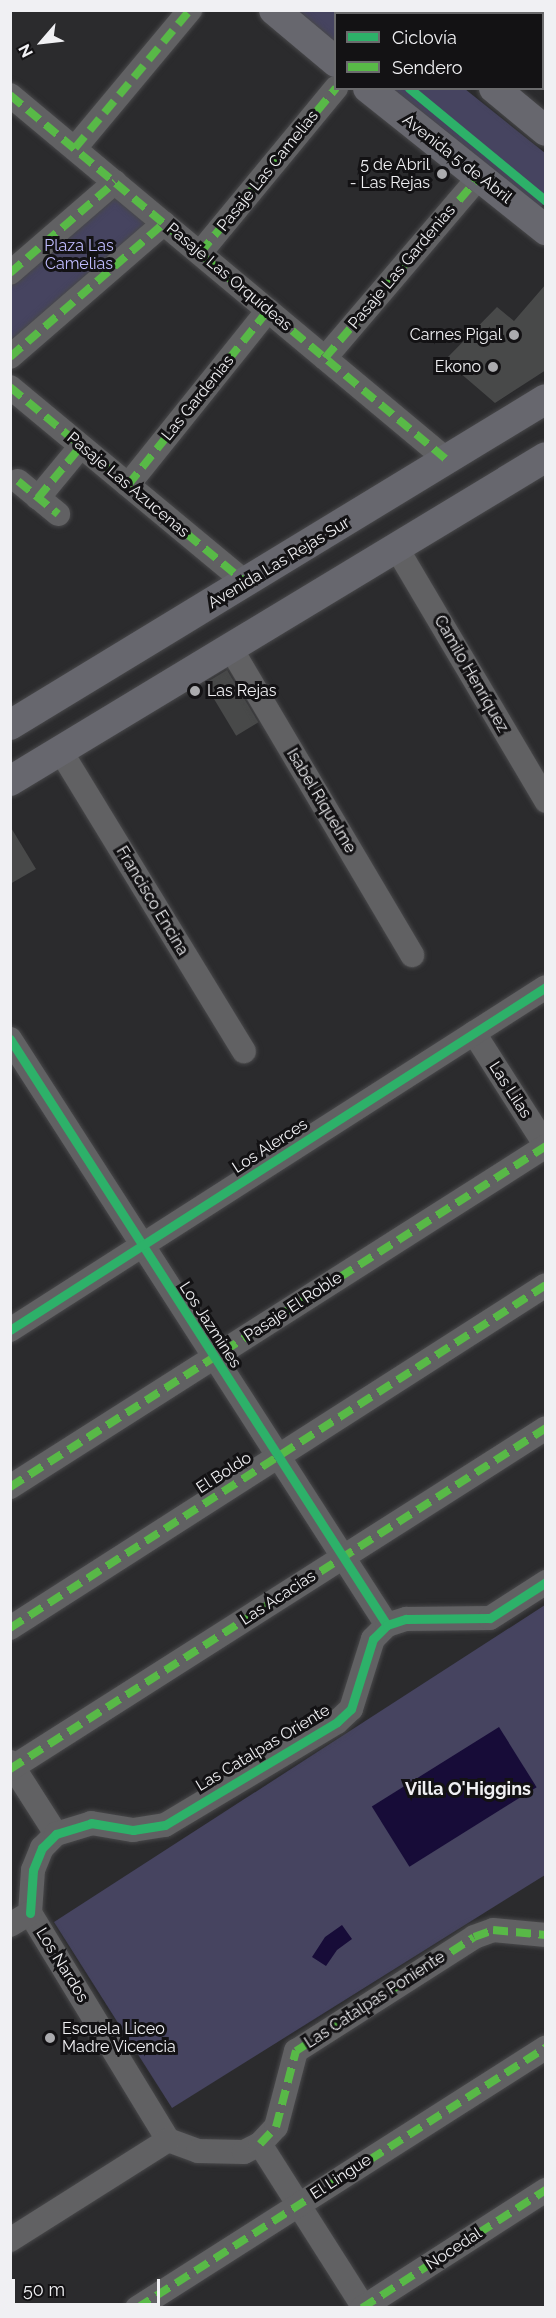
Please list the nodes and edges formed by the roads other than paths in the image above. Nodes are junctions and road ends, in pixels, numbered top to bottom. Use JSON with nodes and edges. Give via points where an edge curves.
{"nodes":[{"id":1,"x":190,"y":10,"type":"edge"},
{"id":2,"x":274,"y":10,"type":"edge"},
{"id":3,"x":334,"y":60,"type":"edge"},
{"id":4,"x":334,"y":90,"type":"edge"},
{"id":5,"x":370,"y":90,"type":"edge"},
{"id":6,"x":496,"y":90,"type":"edge"},
{"id":7,"x":10,"y":95,"type":"edge"},
{"id":8,"x":546,"y":131,"type":"edge"},
{"id":9,"x":75,"y":148,"type":"junction"},
{"id":10,"x":478,"y":177,"type":"junction"},
{"id":11,"x":115,"y":182,"type":"junction"},
{"id":12,"x":164,"y":223,"type":"junction"},
{"id":13,"x":546,"y":230,"type":"edge"},
{"id":14,"x":200,"y":253,"type":"junction"},
{"id":15,"x":10,"y":273,"type":"edge"},
{"id":16,"x":268,"y":310,"type":"junction"},
{"id":17,"x":10,"y":357,"type":"edge"},
{"id":18,"x":325,"y":358,"type":"junction"},
{"id":19,"x":10,"y":387,"type":"edge"},
{"id":20,"x":546,"y":399,"type":"edge"},
{"id":21,"x":81,"y":446,"type":"junction"},
{"id":22,"x":546,"y":457,"type":"edge"},
{"id":23,"x":447,"y":460,"type":"junction"},
{"id":24,"x":18,"y":481,"type":"dead end"},
{"id":25,"x":128,"y":485,"type":"junction"},
{"id":26,"x":39,"y":498,"type":"junction"},
{"id":27,"x":58,"y":514,"type":"dead end"},
{"id":28,"x":396,"y":547,"type":"junction"},
{"id":29,"x":246,"y":583,"type":"junction"},
{"id":30,"x":230,"y":647,"type":"junction"},
{"id":31,"x":12,"y":722,"type":"edge"},
{"id":32,"x":60,"y":750,"type":"junction"},
{"id":33,"x":10,"y":781,"type":"edge"},
{"id":34,"x":546,"y":801,"type":"edge"},
{"id":35,"x":412,"y":955,"type":"dead end"},
{"id":36,"x":546,"y":987,"type":"edge"},
{"id":37,"x":474,"y":1034,"type":"junction"},
{"id":38,"x":10,"y":1039,"type":"edge"},
{"id":39,"x":244,"y":1051,"type":"dead end"},
{"id":40,"x":546,"y":1146,"type":"edge"},
{"id":41,"x":141,"y":1246,"type":"junction"},
{"id":42,"x":546,"y":1285,"type":"edge"},
{"id":43,"x":10,"y":1330,"type":"edge"},
{"id":44,"x":213,"y":1358,"type":"junction"},
{"id":45,"x":546,"y":1428,"type":"edge"},
{"id":46,"x":278,"y":1457,"type":"junction"},
{"id":47,"x":10,"y":1487,"type":"edge"},
{"id":48,"x":342,"y":1556,"type":"junction"},
{"id":49,"x":546,"y":1582,"type":"edge"},
{"id":50,"x":387,"y":1625,"type":"junction"},
{"id":51,"x":10,"y":1628,"type":"edge"},
{"id":52,"x":11,"y":1766,"type":"edge"},
{"id":53,"x":56,"y":1834,"type":"junction"},
{"id":54,"x":20,"y":1919,"type":"edge"},
{"id":55,"x":546,"y":1935,"type":"edge"},
{"id":56,"x":546,"y":2047,"type":"edge"},
{"id":57,"x":168,"y":2140,"type":"junction"},
{"id":58,"x":260,"y":2144,"type":"junction"},
{"id":59,"x":546,"y":2190,"type":"edge"},
{"id":60,"x":299,"y":2204,"type":"junction"},
{"id":61,"x":10,"y":2240,"type":"edge"},
{"id":62,"x":137,"y":2307,"type":"edge"},
{"id":63,"x":363,"y":2307,"type":"edge"}],
"edges":[{"from":1,"to":9,"type":"street"},
{"from":2,"to":3,"type":"main road"},
{"from":4,"to":14,"type":"street","name":"Pasaje Las Camelias"},
{"from":5,"to":10,"type":"main road","name":"Avenida 5 de Abril"},
{"from":6,"to":8,"type":"main road"},
{"from":7,"to":9,"type":"street","name":"Pasaje Las Orquídeas"},
{"from":9,"to":11,"type":"street","name":"Pasaje Las Orquídeas"},
{"from":10,"to":13,"type":"main road","name":"Avenida 5 de Abril"},
{"from":10,"to":18,"type":"street","name":"Pasaje Las Gardenias"},
{"from":11,"to":12,"type":"street","name":"Pasaje Las Orquídeas"},
{"from":11,"to":15,"type":"street"},
{"from":12,"to":14,"type":"street","name":"Pasaje Las Orquídeas"},
{"from":12,"to":17,"type":"street"},
{"from":14,"to":16,"type":"street","name":"Pasaje Las Orquídeas"},
{"from":16,"to":18,"type":"street","name":"Pasaje Las Orquídeas"},
{"from":16,"to":25,"type":"street","name":"Las Gardenias"},
{"from":18,"to":23,"type":"street","name":"Pasaje Las Orquídeas"},
{"from":19,"to":21,"type":"street","name":"Pasaje Las Azucenas"},
{"from":20,"to":23,"type":"main road","name":"Avenida Las Rejas Sur"},
{"from":21,"to":25,"type":"street","name":"Pasaje Las Azucenas"},
{"from":21,"to":26,"type":"street"},
{"from":22,"to":28,"type":"main road"},
{"from":23,"to":29,"type":"main road","name":"Avenida Las Rejas Sur"},
{"from":24,"to":26,"type":"street"},
{"from":25,"to":29,"type":"street","name":"Pasaje Las Azucenas"},
{"from":26,"to":27,"type":"street"},
{"from":28,"to":30,"type":"main road"},
{"from":28,"to":34,"type":"street","name":"Camilo Henríquez"},
{"from":29,"to":31,"type":"main road","name":"Avenida Las Rejas Sur"},
{"from":30,"to":32,"type":"main road"},
{"from":30,"to":35,"type":"street","name":"Isabel Riquelme"},
{"from":32,"to":33,"type":"main road"},
{"from":32,"to":39,"type":"street","name":"Francisco Encina"},
{"from":36,"to":37,"type":"street","name":"Los Alerces"},
{"from":37,"to":40,"type":"street","name":"Las Lilas"},
{"from":37,"to":41,"type":"street","name":"Los Alerces"},
{"from":38,"to":41,"type":"street","name":"Los Jazmines"},
{"from":40,"to":44,"type":"street","name":"Pasaje El Roble"},
{"from":41,"to":43,"type":"street","name":"Los Alerces"},
{"from":41,"to":44,"type":"street","name":"Los Jazmines"},
{"from":42,"to":46,"type":"street","name":"El Boldo"},
{"from":44,"to":46,"type":"street","name":"Los Jazmines"},
{"from":44,"to":47,"type":"street","name":"Pasaje El Roble"},
{"from":45,"to":48,"type":"street","name":"Las Acacias"},
{"from":46,"to":48,"type":"street","name":"Los Jazmines"},
{"from":46,"to":51,"type":"street","name":"El Boldo"},
{"from":48,"to":50,"type":"street","name":"Los Jazmines"},
{"from":48,"to":52,"type":"street","name":"Las Acacias"},
{"from":49,"to":50,"type":"street","via":[[490,1618],[406,1619]]},
{"from":50,"to":53,"type":"street","name":"Las Catalpas Oriente","via":[[373,1639],[351,1709],[337,1722],[165,1825],[133,1830],[91,1823]]},
{"from":52,"to":53,"type":"street"},
{"from":53,"to":54,"type":"street","via":[[42,1848]]},
{"from":54,"to":57,"type":"street","name":"Los Nardos"},
{"from":55,"to":58,"type":"street","name":"Las Catalpas Poniente","via":[[493,1930],[474,1937],[296,2051],[276,2127]]},
{"from":56,"to":60,"type":"street","name":"El Lingue"},
{"from":57,"to":58,"type":"street","via":[[198,2151],[244,2152]]},
{"from":57,"to":61,"type":"street"},
{"from":58,"to":60,"type":"street"},
{"from":59,"to":63,"type":"street","name":"Nocedal"},
{"from":60,"to":62,"type":"street","name":"El Lingue"},
{"from":60,"to":63,"type":"street"}]}
